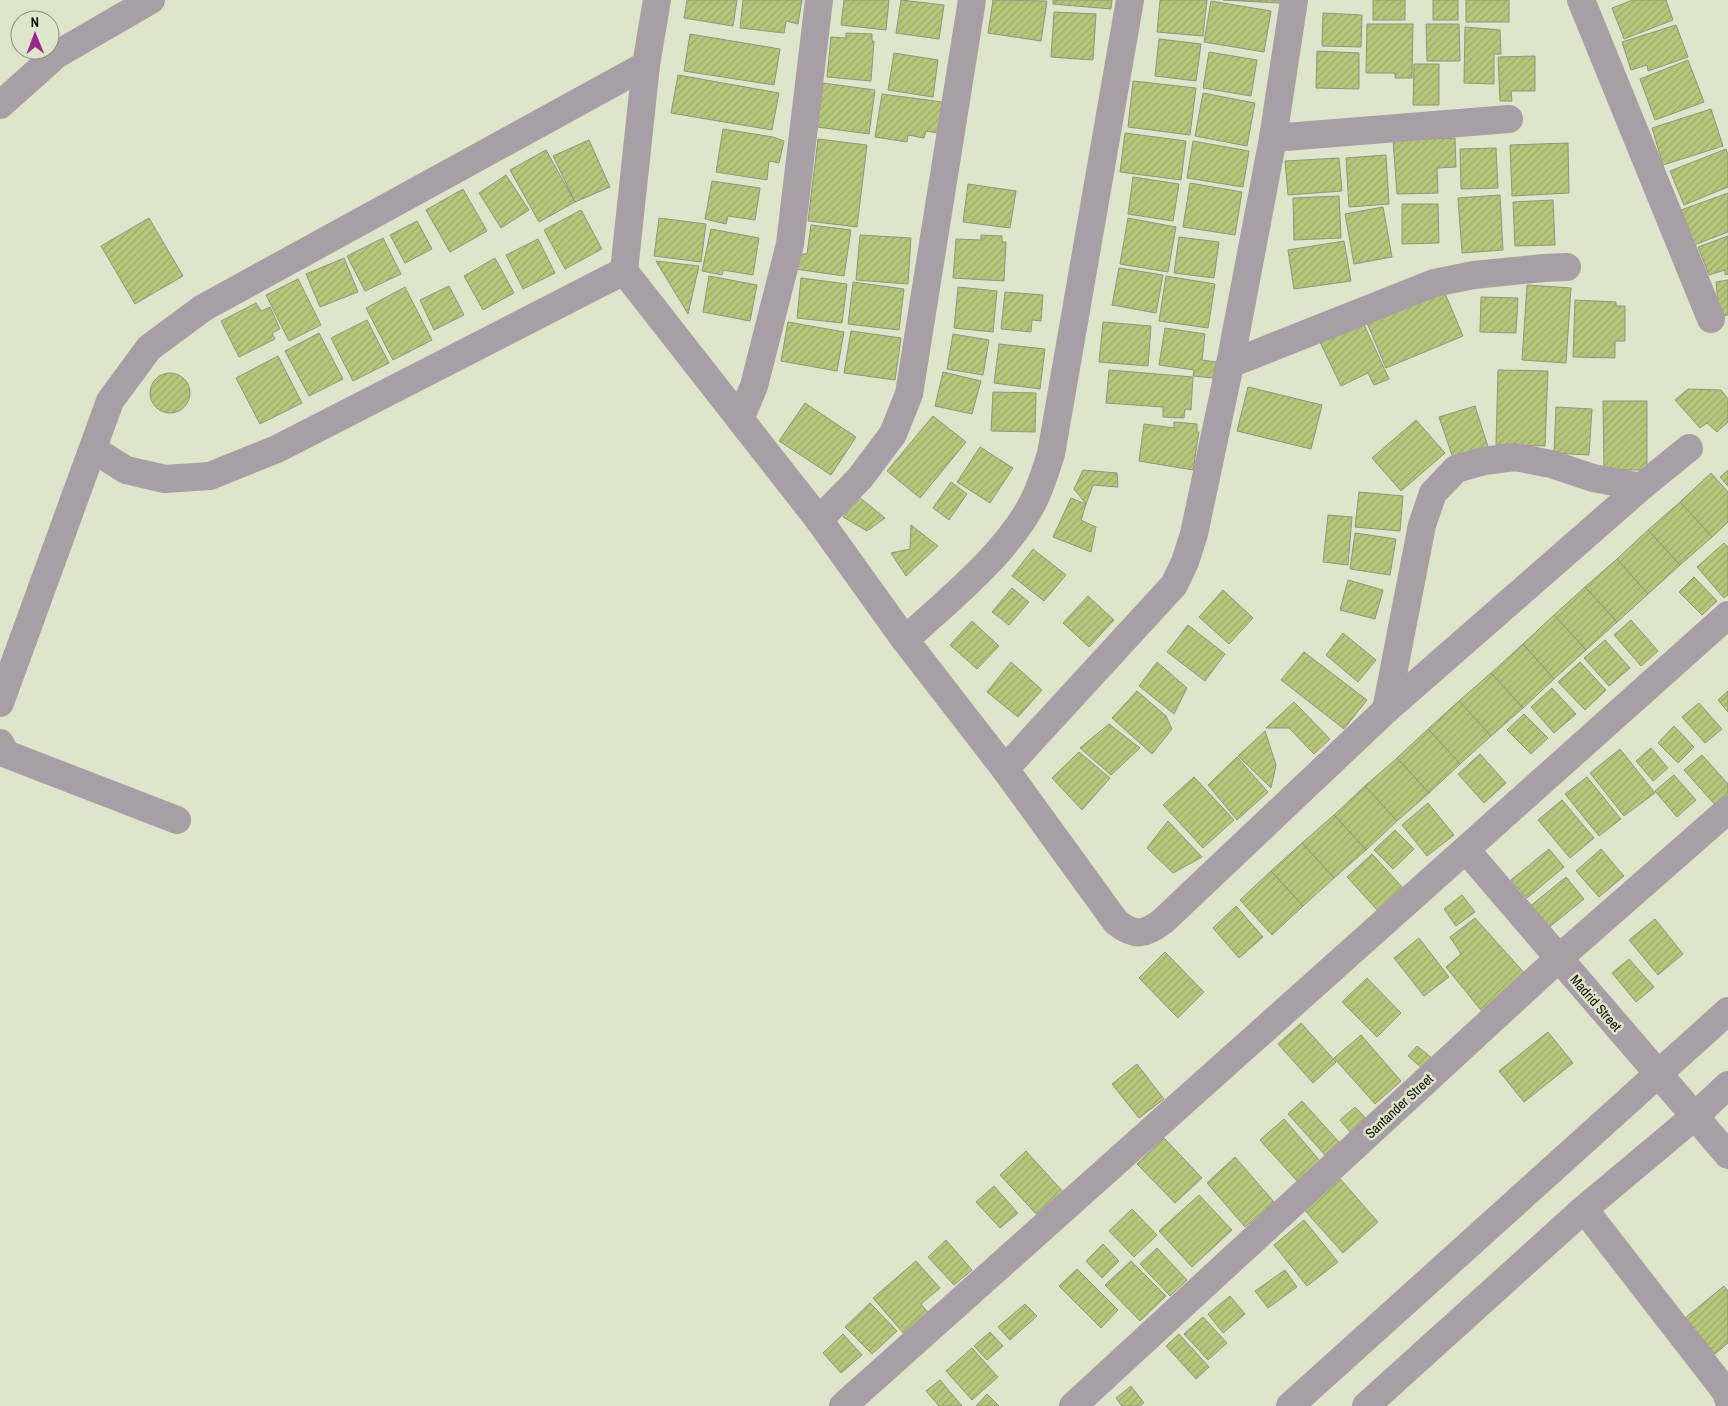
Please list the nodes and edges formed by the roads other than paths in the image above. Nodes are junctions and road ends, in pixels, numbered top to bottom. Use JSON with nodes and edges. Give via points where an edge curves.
{"nodes":[{"id":1,"x":151,"y":0,"type":"edge"},
{"id":2,"x":657,"y":0,"type":"edge"},
{"id":3,"x":819,"y":0,"type":"edge"},
{"id":4,"x":972,"y":0,"type":"edge"},
{"id":5,"x":1130,"y":0,"type":"edge"},
{"id":6,"x":1294,"y":0,"type":"edge"},
{"id":7,"x":1581,"y":0,"type":"edge"},
{"id":8,"x":646,"y":65,"type":"junction"},
{"id":9,"x":0,"y":105,"type":"edge"},
{"id":10,"x":1509,"y":119,"type":"dead end"},
{"id":11,"x":1273,"y":138,"type":"junction"},
{"id":12,"x":1567,"y":267,"type":"dead end"},
{"id":13,"x":624,"y":271,"type":"junction"},
{"id":14,"x":1712,"y":319,"type":"dead end"},
{"id":15,"x":1230,"y":364,"type":"junction"},
{"id":16,"x":740,"y":419,"type":"junction"},
{"id":17,"x":1689,"y":448,"type":"dead end"},
{"id":18,"x":93,"y":449,"type":"junction"},
{"id":19,"x":1641,"y":487,"type":"junction"},
{"id":20,"x":819,"y":520,"type":"junction"},
{"id":21,"x":1728,"y":615,"type":"edge"},
{"id":22,"x":905,"y":640,"type":"junction"},
{"id":23,"x":0,"y":703,"type":"edge"},
{"id":24,"x":1386,"y":710,"type":"junction"},
{"id":25,"x":0,"y":743,"type":"edge"},
{"id":26,"x":1005,"y":768,"type":"junction"},
{"id":27,"x":1728,"y":810,"type":"edge"},
{"id":28,"x":177,"y":820,"type":"dead end"},
{"id":29,"x":1466,"y":850,"type":"junction"},
{"id":30,"x":1558,"y":960,"type":"junction"},
{"id":31,"x":1728,"y":1011,"type":"edge"},
{"id":32,"x":1658,"y":1074,"type":"junction"},
{"id":33,"x":1728,"y":1085,"type":"edge"},
{"id":34,"x":1695,"y":1116,"type":"junction"},
{"id":35,"x":1728,"y":1155,"type":"edge"},
{"id":36,"x":1584,"y":1209,"type":"junction"},
{"id":37,"x":1728,"y":1399,"type":"edge"},
{"id":38,"x":844,"y":1406,"type":"edge"},
{"id":39,"x":1073,"y":1406,"type":"edge"},
{"id":40,"x":1290,"y":1406,"type":"edge"},
{"id":41,"x":1366,"y":1406,"type":"edge"}],
"edges":[{"from":1,"to":9,"type":"street","via":[[56,55]]},
{"from":2,"to":8,"type":"street"},
{"from":3,"to":16,"type":"street","via":[[790,244],[754,386]]},
{"from":4,"to":20,"type":"street","via":[[909,394],[893,434],[860,478]]},
{"from":5,"to":22,"type":"street","via":[[1051,454],[1034,501],[1011,535],[970,581]]},
{"from":6,"to":11,"type":"street"},
{"from":7,"to":14,"type":"street"},
{"from":8,"to":13,"type":"street"},
{"from":8,"to":18,"type":"street","via":[[203,308],[149,348],[110,401]]},
{"from":10,"to":11,"type":"street"},
{"from":11,"to":15,"type":"street"},
{"from":12,"to":15,"type":"street","via":[[1474,275],[1434,283]]},
{"from":13,"to":16,"type":"street"},
{"from":13,"to":18,"type":"street","via":[[277,449],[210,476],[165,479],[126,470]]},
{"from":15,"to":26,"type":"street","via":[[1194,534],[1174,585]]},
{"from":16,"to":20,"type":"street"},
{"from":17,"to":19,"type":"street"},
{"from":18,"to":23,"type":"street"},
{"from":19,"to":24,"type":"street"},
{"from":19,"to":24,"type":"street","via":[[1515,457],[1484,460],[1456,469],[1433,493],[1422,525]]},
{"from":20,"to":22,"type":"street"},
{"from":21,"to":29,"type":"street"},
{"from":22,"to":26,"type":"street"},
{"from":24,"to":26,"type":"street","via":[[1163,921],[1151,930],[1138,933],[1126,930],[1116,922]]},
{"from":25,"to":28,"type":"street","via":[[6,754]]},
{"from":27,"to":30,"type":"street","name":"Santander Street"},
{"from":29,"to":30,"type":"street","name":"Madrid Street"},
{"from":29,"to":38,"type":"street"},
{"from":30,"to":32,"type":"street","name":"Madrid Street"},
{"from":30,"to":39,"type":"street","name":"Santander Street"},
{"from":31,"to":32,"type":"street"},
{"from":32,"to":34,"type":"street","name":"Madrid Street"},
{"from":32,"to":40,"type":"street"},
{"from":33,"to":34,"type":"street"},
{"from":34,"to":35,"type":"street","name":"Madrid Street"},
{"from":34,"to":36,"type":"street"},
{"from":36,"to":37,"type":"street","via":[[1726,1392]]},
{"from":36,"to":41,"type":"street"}]}
